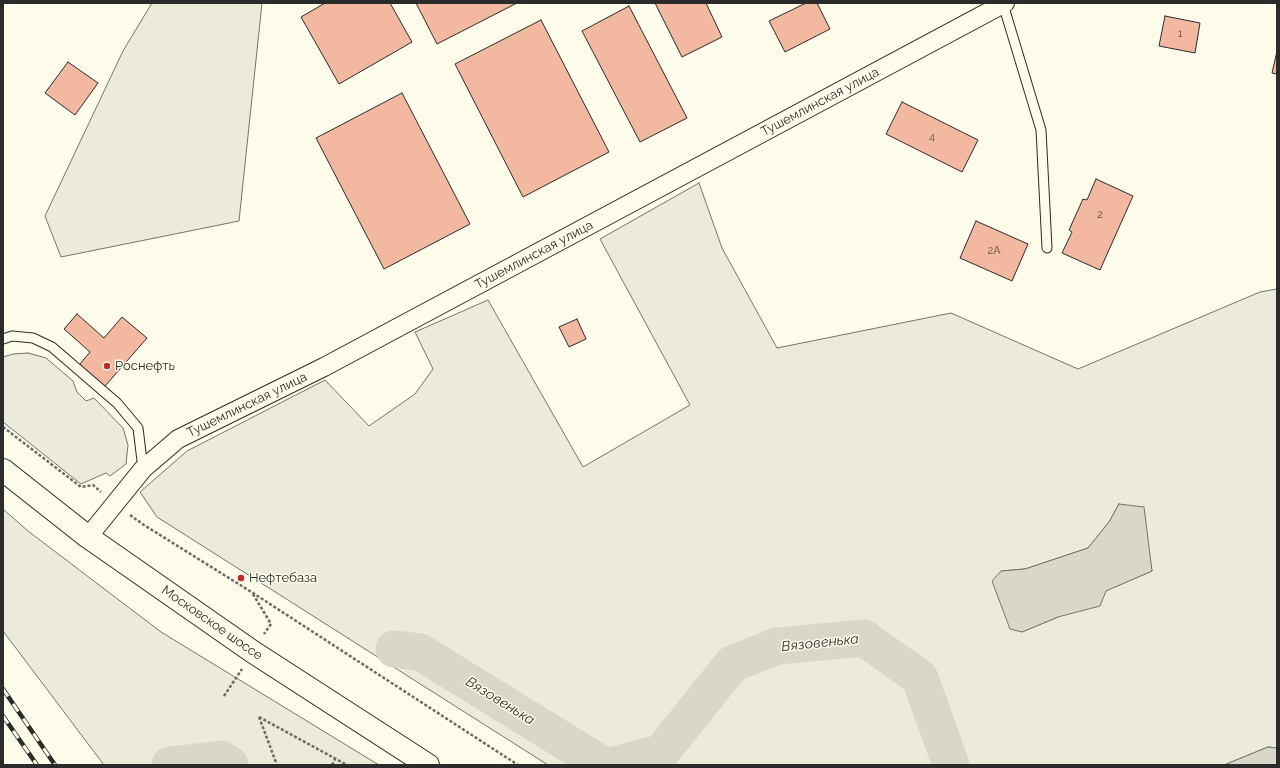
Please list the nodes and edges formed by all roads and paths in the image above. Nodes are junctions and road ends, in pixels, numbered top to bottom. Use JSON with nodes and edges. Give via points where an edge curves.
{"nodes":[{"id":1,"x":1004,"y":4,"type":"edge"},
{"id":2,"x":1047,"y":248,"type":"dead end"},
{"id":3,"x":3,"y":339,"type":"edge"},
{"id":4,"x":3,"y":427,"type":"edge"},
{"id":5,"x":143,"y":469,"type":"junction"},
{"id":6,"x":3,"y":470,"type":"edge"},
{"id":7,"x":115,"y":504,"type":"junction"},
{"id":8,"x":88,"y":537,"type":"junction"},
{"id":9,"x":335,"y":759,"type":"junction"},
{"id":10,"x":277,"y":765,"type":"edge"},
{"id":11,"x":332,"y":765,"type":"edge"},
{"id":12,"x":347,"y":765,"type":"edge"},
{"id":13,"x":428,"y":765,"type":"edge"},
{"id":14,"x":518,"y":765,"type":"edge"}],
"edges":[{"from":1,"to":2,"type":"lane","via":[[1041,130]]},
{"from":1,"to":5,"type":"street","name":"Тушемлинская улица","via":[[324,367],[178,439]]},
{"from":3,"to":5,"type":"lane","via":[[12,336],[33,338],[52,347],[117,403],[138,428]]},
{"from":4,"to":7,"type":"path","via":[[81,487],[93,485]]},
{"from":5,"to":7,"type":"street","name":"Тушемлинская улица"},
{"from":6,"to":8,"type":"main road","name":"Московское шоссе"},
{"from":7,"to":8,"type":"street","name":"Тушемлинская улица"},
{"from":7,"to":14,"type":"path"},
{"from":8,"to":13,"type":"main road","name":"Московское шоссе","via":[[253,652]]},
{"from":9,"to":10,"type":"path","via":[[260,717]]},
{"from":9,"to":11,"type":"path"},
{"from":9,"to":12,"type":"path"}]}
